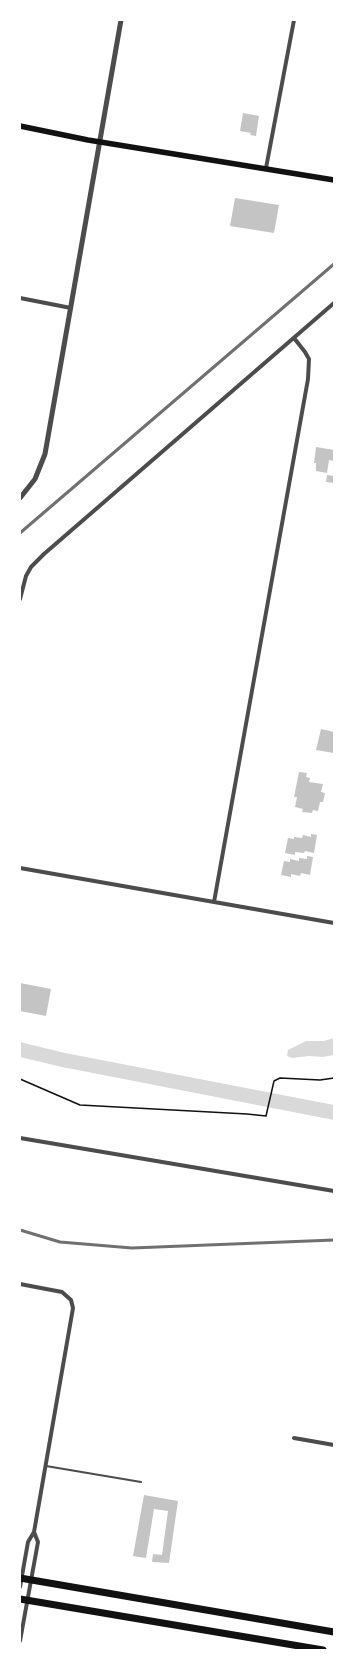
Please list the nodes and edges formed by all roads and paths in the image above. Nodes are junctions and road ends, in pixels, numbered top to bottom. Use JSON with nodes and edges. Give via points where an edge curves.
{"nodes":[{"id":1,"x":121,"y":20,"type":"edge"},
{"id":2,"x":294,"y":20,"type":"edge"},
{"id":3,"x":20,"y":126,"type":"edge"},
{"id":4,"x":100,"y":142,"type":"junction"},
{"id":5,"x":266,"y":168,"type":"junction"},
{"id":6,"x":334,"y":180,"type":"edge"},
{"id":7,"x":20,"y":298,"type":"edge"},
{"id":8,"x":334,"y":303,"type":"edge"},
{"id":9,"x":71,"y":308,"type":"junction"},
{"id":10,"x":294,"y":338,"type":"junction"},
{"id":11,"x":20,"y":498,"type":"edge"},
{"id":12,"x":20,"y":599,"type":"edge"},
{"id":13,"x":20,"y":868,"type":"edge"},
{"id":14,"x":214,"y":902,"type":"junction"},
{"id":15,"x":334,"y":923,"type":"edge"},
{"id":16,"x":334,"y":1078,"type":"edge"},
{"id":17,"x":20,"y":1079,"type":"edge"},
{"id":18,"x":20,"y":1138,"type":"edge"},
{"id":19,"x":334,"y":1191,"type":"edge"},
{"id":20,"x":20,"y":1284,"type":"edge"},
{"id":21,"x":294,"y":1438,"type":"dead end"},
{"id":22,"x":334,"y":1445,"type":"edge"},
{"id":23,"x":46,"y":1466,"type":"junction"},
{"id":24,"x":141,"y":1482,"type":"dead end"},
{"id":25,"x":34,"y":1532,"type":"junction"},
{"id":26,"x":21,"y":1578,"type":"edge"},
{"id":27,"x":31,"y":1580,"type":"junction"},
{"id":28,"x":20,"y":1587,"type":"edge"},
{"id":29,"x":20,"y":1599,"type":"edge"},
{"id":30,"x":28,"y":1600,"type":"junction"},
{"id":31,"x":334,"y":1632,"type":"edge"},
{"id":32,"x":20,"y":1641,"type":"edge"},
{"id":33,"x":323,"y":1650,"type":"edge"}],
"edges":[{"from":1,"to":4,"type":"street"},
{"from":2,"to":5,"type":"street"},
{"from":3,"to":4,"type":"main road"},
{"from":4,"to":5,"type":"main road"},
{"from":4,"to":9,"type":"street"},
{"from":5,"to":6,"type":"main road"},
{"from":7,"to":9,"type":"street"},
{"from":8,"to":10,"type":"street"},
{"from":9,"to":11,"type":"street","via":[[45,454],[35,479]]},
{"from":10,"to":12,"type":"street","via":[[44,554],[31,567],[23,582]]},
{"from":10,"to":14,"type":"street","via":[[309,359],[308,379]]},
{"from":13,"to":14,"type":"street"},
{"from":14,"to":15,"type":"street"},
{"from":16,"to":17,"type":"path","via":[[274,1080],[266,1116],[80,1105]]},
{"from":18,"to":19,"type":"street"},
{"from":20,"to":23,"type":"street","via":[[62,1292],[71,1300],[71,1324]]},
{"from":21,"to":22,"type":"street"},
{"from":23,"to":24,"type":"lane"},
{"from":23,"to":25,"type":"street"},
{"from":25,"to":26,"type":"street","via":[[28,1542]]},
{"from":25,"to":27,"type":"street","via":[[38,1542]]},
{"from":26,"to":27,"type":"highway"},
{"from":26,"to":28,"type":"street"},
{"from":27,"to":30,"type":"street"},
{"from":27,"to":31,"type":"highway"},
{"from":29,"to":30,"type":"highway"},
{"from":30,"to":32,"type":"street"},
{"from":30,"to":33,"type":"highway"}]}
